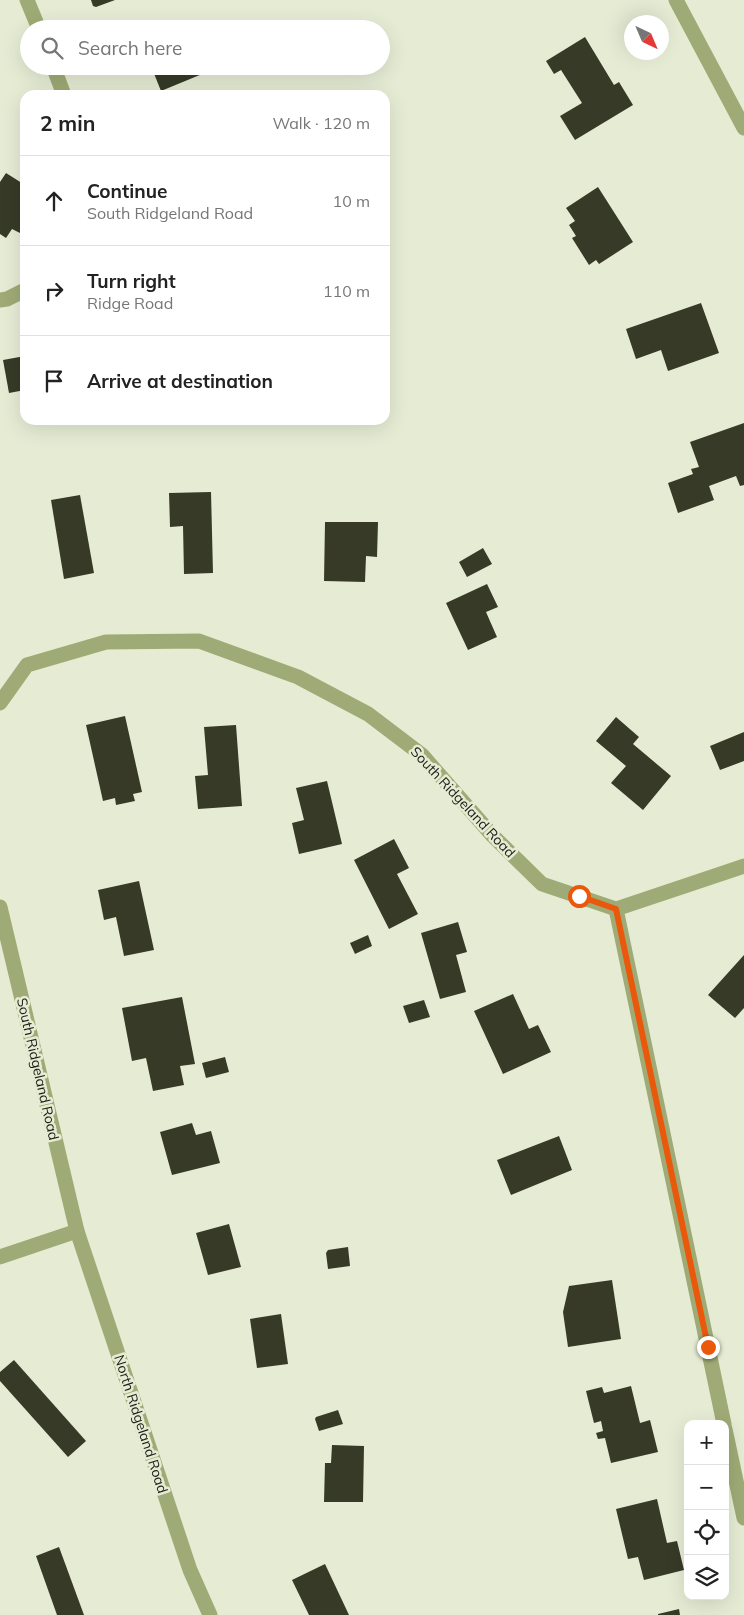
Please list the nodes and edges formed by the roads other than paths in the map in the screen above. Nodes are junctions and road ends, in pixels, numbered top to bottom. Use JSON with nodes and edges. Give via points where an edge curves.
{"nodes":[{"id":1,"x":28,"y":0,"type":"edge"},
{"id":2,"x":676,"y":0,"type":"edge"},
{"id":3,"x":36,"y":20,"type":"edge"},
{"id":4,"x":56,"y":75,"type":"edge"},
{"id":5,"x":62,"y":90,"type":"edge"},
{"id":6,"x":744,"y":128,"type":"edge"},
{"id":7,"x":20,"y":292,"type":"edge"},
{"id":8,"x":0,"y":300,"type":"edge"},
{"id":9,"x":0,"y":703,"type":"edge"},
{"id":10,"x":744,"y":866,"type":"edge"},
{"id":11,"x":0,"y":908,"type":"edge"},
{"id":12,"x":616,"y":909,"type":"junction"},
{"id":13,"x":77,"y":1231,"type":"junction"},
{"id":14,"x":0,"y":1257,"type":"edge"},
{"id":15,"x":723,"y":1420,"type":"edge"},
{"id":16,"x":729,"y":1448,"type":"edge"},
{"id":17,"x":744,"y":1518,"type":"edge"},
{"id":18,"x":210,"y":1615,"type":"edge"}],
"edges":[{"from":1,"to":3,"type":"street"},
{"from":2,"to":6,"type":"street"},
{"from":4,"to":5,"type":"street"},
{"from":7,"to":8,"type":"street"},
{"from":9,"to":12,"type":"street","name":"South Ridgeland Road","via":[[28,665],[106,642],[199,641],[298,677],[368,714],[422,755],[493,836],[542,884]]},
{"from":10,"to":12,"type":"street"},
{"from":11,"to":13,"type":"street","name":"South Ridgeland Road"},
{"from":12,"to":15,"type":"street"},
{"from":13,"to":14,"type":"street"},
{"from":13,"to":18,"type":"street","name":"North Ridgeland Road","via":[[190,1570]]},
{"from":16,"to":17,"type":"street"}]}
